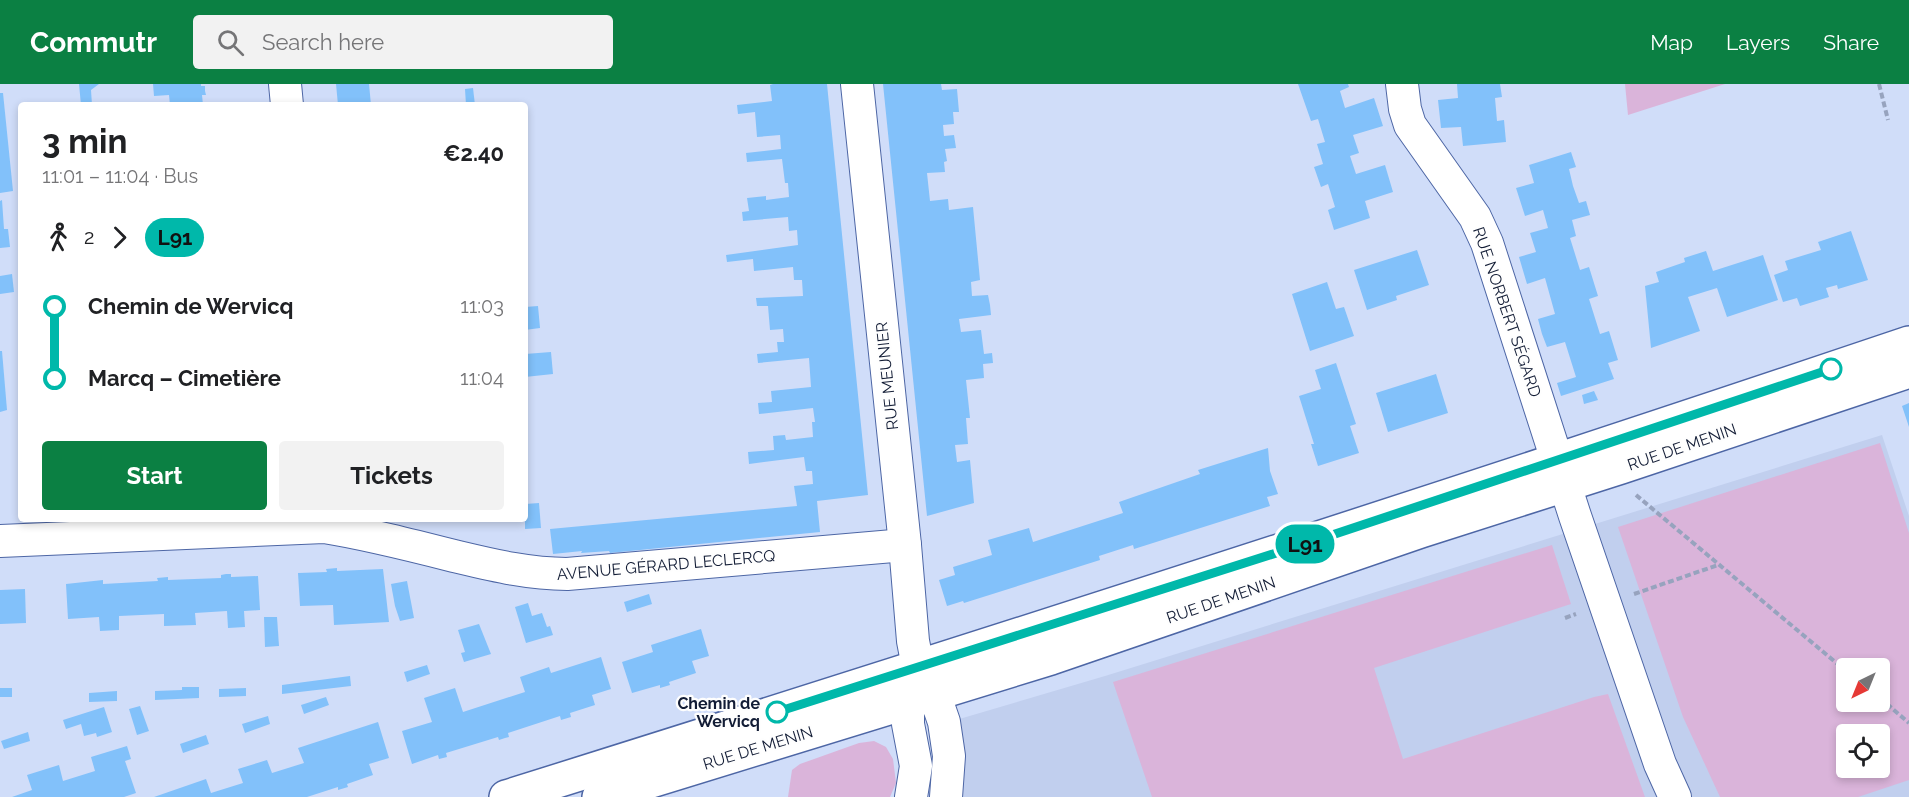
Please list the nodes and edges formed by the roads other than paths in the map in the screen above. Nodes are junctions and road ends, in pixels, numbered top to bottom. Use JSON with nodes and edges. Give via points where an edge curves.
{"nodes":[{"id":1,"x":285,"y":84,"type":"edge"},
{"id":2,"x":857,"y":84,"type":"edge"},
{"id":3,"x":1402,"y":84,"type":"edge"},
{"id":4,"x":287,"y":102,"type":"edge"},
{"id":5,"x":1909,"y":343,"type":"edge"},
{"id":6,"x":1909,"y":371,"type":"edge"},
{"id":7,"x":1561,"y":473,"type":"junction"},
{"id":8,"x":324,"y":523,"type":"edge"},
{"id":9,"x":0,"y":541,"type":"edge"},
{"id":10,"x":905,"y":545,"type":"junction"},
{"id":11,"x":920,"y":687,"type":"junction"},
{"id":12,"x":506,"y":797,"type":"edge"},
{"id":13,"x":599,"y":797,"type":"edge"},
{"id":14,"x":911,"y":797,"type":"edge"},
{"id":15,"x":945,"y":797,"type":"edge"},
{"id":16,"x":1675,"y":797,"type":"edge"}],
"edges":[{"from":1,"to":4,"type":"street"},
{"from":2,"to":10,"type":"street","name":"RUE MEUNIER"},
{"from":3,"to":7,"type":"street","name":"RUE NORBERT SÉGARD","via":[[1410,125],[1475,218],[1487,243]]},
{"from":5,"to":7,"type":"main road","name":"RUE DE MENIN"},
{"from":6,"to":7,"type":"main road","name":"RUE DE MENIN"},
{"from":7,"to":11,"type":"main road","name":"RUE DE MENIN"},
{"from":7,"to":16,"type":"street","name":"RUE NORBERT SÉGARD","via":[[1660,764]]},
{"from":8,"to":9,"type":"street","name":"AVENUE GÉRARD LECLERCQ"},
{"from":8,"to":10,"type":"street","name":"AVENUE GÉRARD LECLERCQ","via":[[544,574]]},
{"from":10,"to":11,"type":"street","name":"RUE MEUNIER"},
{"from":11,"to":12,"type":"main road","name":"RUE DE MENIN"},
{"from":11,"to":13,"type":"main road","name":"RUE DE MENIN"},
{"from":11,"to":14,"type":"street","via":[[908,724],[916,766]]},
{"from":11,"to":15,"type":"street","via":[[940,708],[947,737]]}]}
